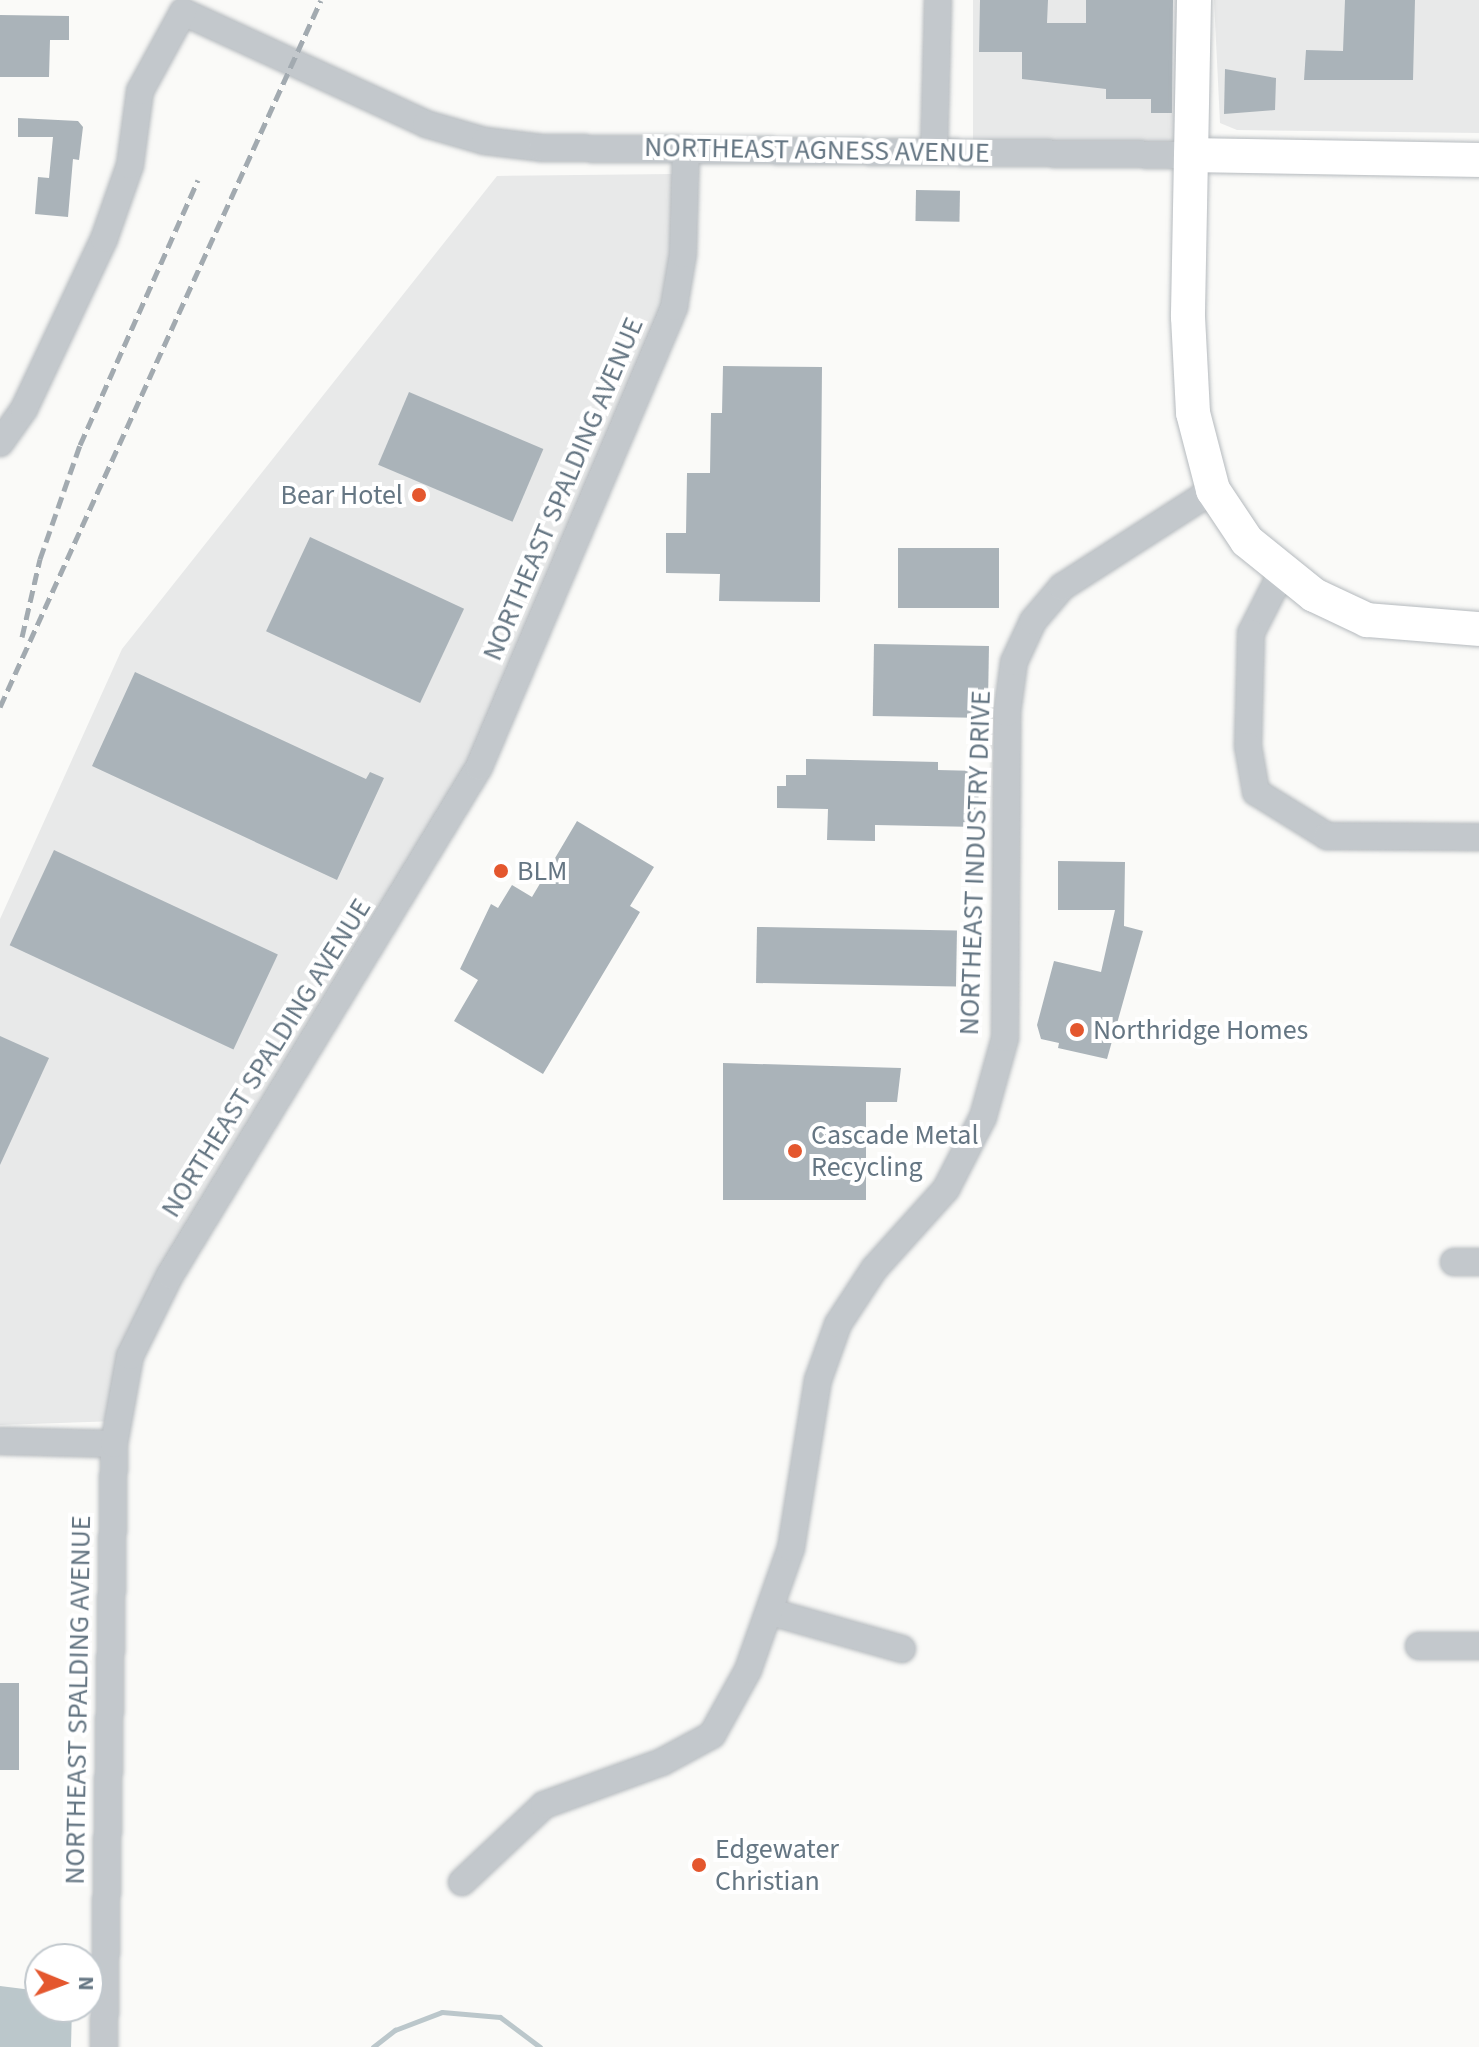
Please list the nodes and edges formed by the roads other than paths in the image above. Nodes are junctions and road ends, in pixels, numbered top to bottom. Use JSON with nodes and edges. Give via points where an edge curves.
{"nodes":[{"id":1,"x":938,"y":0,"type":"edge"},
{"id":2,"x":1194,"y":0,"type":"edge"},
{"id":3,"x":179,"y":6,"type":"edge"},
{"id":4,"x":686,"y":149,"type":"junction"},
{"id":5,"x":934,"y":152,"type":"junction"},
{"id":6,"x":1191,"y":155,"type":"junction"},
{"id":7,"x":1479,"y":160,"type":"edge"},
{"id":8,"x":0,"y":443,"type":"edge"},
{"id":9,"x":1213,"y":490,"type":"junction"},
{"id":10,"x":1281,"y":574,"type":"junction"},
{"id":11,"x":1479,"y":629,"type":"edge"},
{"id":12,"x":1479,"y":837,"type":"edge"},
{"id":13,"x":0,"y":1441,"type":"edge"},
{"id":14,"x":114,"y":1444,"type":"junction"},
{"id":15,"x":771,"y":1612,"type":"junction"},
{"id":16,"x":1419,"y":1646,"type":"dead end"},
{"id":17,"x":1479,"y":1646,"type":"edge"},
{"id":18,"x":902,"y":1649,"type":"dead end"},
{"id":19,"x":462,"y":1882,"type":"dead end"},
{"id":20,"x":104,"y":2047,"type":"edge"}],
"edges":[{"from":1,"to":5,"type":"street"},
{"from":2,"to":6,"type":"main road"},
{"from":3,"to":4,"type":"street","name":"NORTHEAST AGNESS AVENUE","via":[[426,124],[485,141]]},
{"from":3,"to":8,"type":"street","via":[[140,91],[130,165],[104,239],[24,409]]},
{"from":4,"to":5,"type":"street","name":"NORTHEAST AGNESS AVENUE"},
{"from":4,"to":14,"type":"street","name":"NORTHEAST SPALDING AVENUE","via":[[683,254],[674,307],[479,767],[148,1312],[130,1356]]},
{"from":5,"to":6,"type":"street","name":"NORTHEAST AGNESS AVENUE"},
{"from":6,"to":7,"type":"main road","name":"NORTHEAST AGNESS AVENUE"},
{"from":6,"to":9,"type":"main road","via":[[1193,413]]},
{"from":9,"to":10,"type":"main road","via":[[1247,541]]},
{"from":9,"to":15,"type":"street","name":"NORTHEAST INDUSTRY DRIVE","via":[[1062,587],[1033,621],[1014,662],[1007,713],[1005,1038],[983,1117],[946,1189],[874,1269],[838,1324],[818,1380],[791,1548]]},
{"from":10,"to":11,"type":"main road","via":[[1367,620]]},
{"from":10,"to":12,"type":"street","via":[[1251,633],[1248,746],[1256,792],[1327,836]]},
{"from":13,"to":14,"type":"street"},
{"from":14,"to":20,"type":"street","name":"NORTHEAST SPALDING AVENUE"},
{"from":15,"to":18,"type":"street"},
{"from":15,"to":19,"type":"street","name":"NORTHEAST INDUSTRY DRIVE","via":[[712,1735],[662,1762],[544,1805]]},
{"from":16,"to":17,"type":"street"}]}
